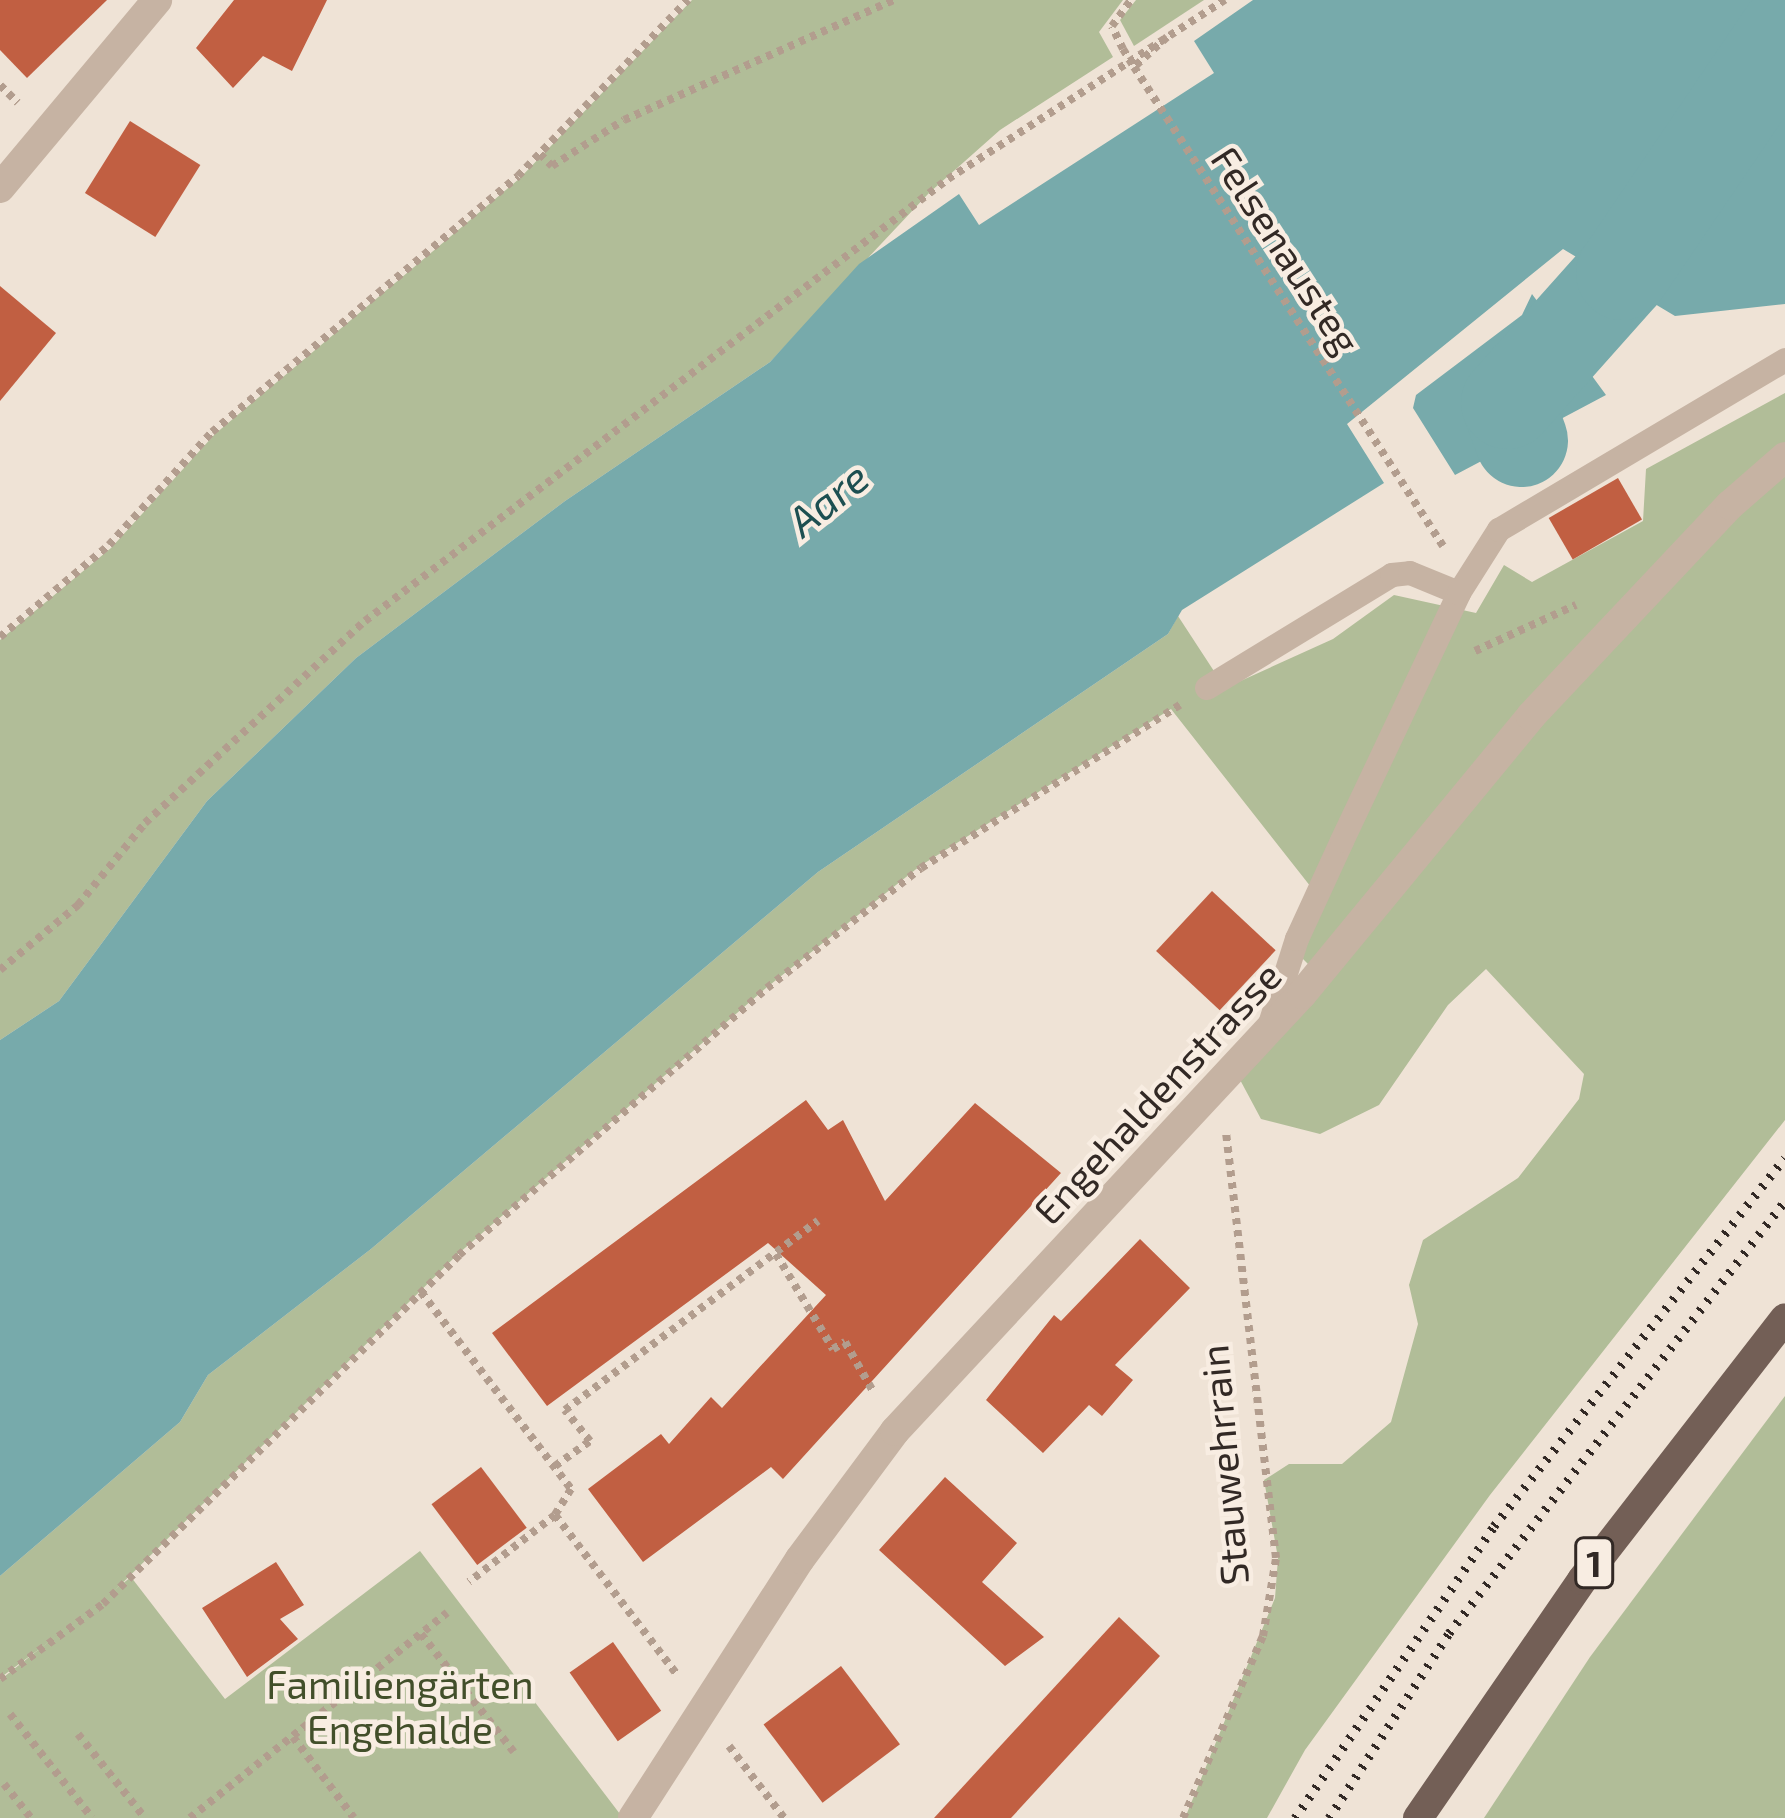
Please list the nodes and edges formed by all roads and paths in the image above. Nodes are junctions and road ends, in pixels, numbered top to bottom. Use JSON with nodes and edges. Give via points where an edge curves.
{"nodes":[{"id":1,"x":158,"y":0,"type":"edge"},
{"id":2,"x":688,"y":0,"type":"edge"},
{"id":3,"x":894,"y":0,"type":"edge"},
{"id":4,"x":1131,"y":0,"type":"edge"},
{"id":5,"x":1225,"y":0,"type":"edge"},
{"id":6,"x":1167,"y":37,"type":"junction"},
{"id":7,"x":1138,"y":64,"type":"junction"},
{"id":8,"x":540,"y":154,"type":"junction"},
{"id":9,"x":0,"y":188,"type":"edge"},
{"id":10,"x":1785,"y":360,"type":"edge"},
{"id":11,"x":1785,"y":458,"type":"edge"},
{"id":12,"x":1446,"y":550,"type":"dead end"},
{"id":13,"x":1459,"y":592,"type":"junction"},
{"id":14,"x":1634,"y":606,"type":"junction"},
{"id":15,"x":0,"y":637,"type":"edge"},
{"id":16,"x":1430,"y":655,"type":"junction"},
{"id":17,"x":1207,"y":688,"type":"joint"},
{"id":18,"x":0,"y":970,"type":"edge"},
{"id":19,"x":1268,"y":1032,"type":"junction"},
{"id":20,"x":1229,"y":1160,"type":"dead end"},
{"id":21,"x":818,"y":1221,"type":"dead end"},
{"id":22,"x":776,"y":1253,"type":"junction"},
{"id":23,"x":421,"y":1292,"type":"junction"},
{"id":24,"x":1785,"y":1318,"type":"edge"},
{"id":25,"x":869,"y":1384,"type":"dead end"},
{"id":26,"x":555,"y":1466,"type":"junction"},
{"id":27,"x":556,"y":1515,"type":"junction"},
{"id":28,"x":469,"y":1582,"type":"dead end"},
{"id":29,"x":447,"y":1613,"type":"dead end"},
{"id":30,"x":421,"y":1634,"type":"junction"},
{"id":31,"x":0,"y":1679,"type":"edge"},
{"id":32,"x":681,"y":1681,"type":"dead end"},
{"id":33,"x":10,"y":1714,"type":"dead end"},
{"id":34,"x":78,"y":1734,"type":"dead end"},
{"id":35,"x":293,"y":1736,"type":"junction"},
{"id":36,"x":514,"y":1752,"type":"dead end"},
{"id":37,"x":740,"y":1761,"type":"dead end"},
{"id":38,"x":4,"y":1784,"type":"dead end"},
{"id":39,"x":31,"y":1818,"type":"edge"},
{"id":40,"x":92,"y":1818,"type":"edge"},
{"id":41,"x":145,"y":1818,"type":"edge"},
{"id":42,"x":190,"y":1818,"type":"edge"},
{"id":43,"x":354,"y":1818,"type":"edge"},
{"id":44,"x":633,"y":1818,"type":"edge"},
{"id":45,"x":784,"y":1818,"type":"edge"},
{"id":46,"x":1183,"y":1818,"type":"edge"},
{"id":47,"x":1418,"y":1818,"type":"edge"}],
"edges":[{"from":1,"to":9,"type":"street"},
{"from":2,"to":8,"type":"path"},
{"from":3,"to":8,"type":"path","via":[[624,120],[552,166]]},
{"from":4,"to":7,"type":"path","name":"Felsenausteg","bridge":true,"via":[[1112,26]]},
{"from":5,"to":6,"type":"path"},
{"from":6,"to":7,"type":"path"},
{"from":6,"to":18,"type":"path","via":[[949,179],[365,621],[145,824],[78,905]]},
{"from":7,"to":12,"type":"path","name":"Felsenausteg"},
{"from":8,"to":15,"type":"path","via":[[212,432],[109,545]]},
{"from":10,"to":13,"type":"lane","via":[[1516,514]]},
{"from":11,"to":14,"type":"street","name":"Engehaldenstrasse"},
{"from":13,"to":16,"type":"lane"},
{"from":13,"to":17,"type":"lane","via":[[1401,572]]},
{"from":14,"to":16,"type":"path","via":[[1603,596],[1449,665]]},
{"from":14,"to":19,"type":"street","name":"Engehaldenstrasse","via":[[1531,716]]},
{"from":16,"to":19,"type":"lane","via":[[1297,939]]},
{"from":17,"to":23,"type":"path","via":[[921,868],[766,988]]},
{"from":19,"to":44,"type":"street","name":"Engehaldenstrasse","via":[[862,1471]]},
{"from":20,"to":46,"type":"path","name":"Stauwehrrain","via":[[1276,1558],[1264,1636]]},
{"from":21,"to":22,"type":"path"},
{"from":22,"to":25,"type":"path","via":[[833,1349],[845,1342]]},
{"from":22,"to":26,"type":"path","via":[[565,1410],[590,1441]]},
{"from":23,"to":26,"type":"path"},
{"from":23,"to":31,"type":"path","via":[[103,1604]]},
{"from":24,"to":47,"type":"main road","number":"1","via":[[1582,1580]]},
{"from":26,"to":27,"type":"path","via":[[571,1489]]},
{"from":27,"to":28,"type":"path"},
{"from":27,"to":32,"type":"path"},
{"from":29,"to":30,"type":"path"},
{"from":30,"to":35,"type":"path"},
{"from":30,"to":36,"type":"path"},
{"from":33,"to":40,"type":"path"},
{"from":34,"to":41,"type":"path"},
{"from":35,"to":42,"type":"path"},
{"from":35,"to":43,"type":"path"},
{"from":37,"to":45,"type":"path"},
{"from":38,"to":39,"type":"path"}]}
